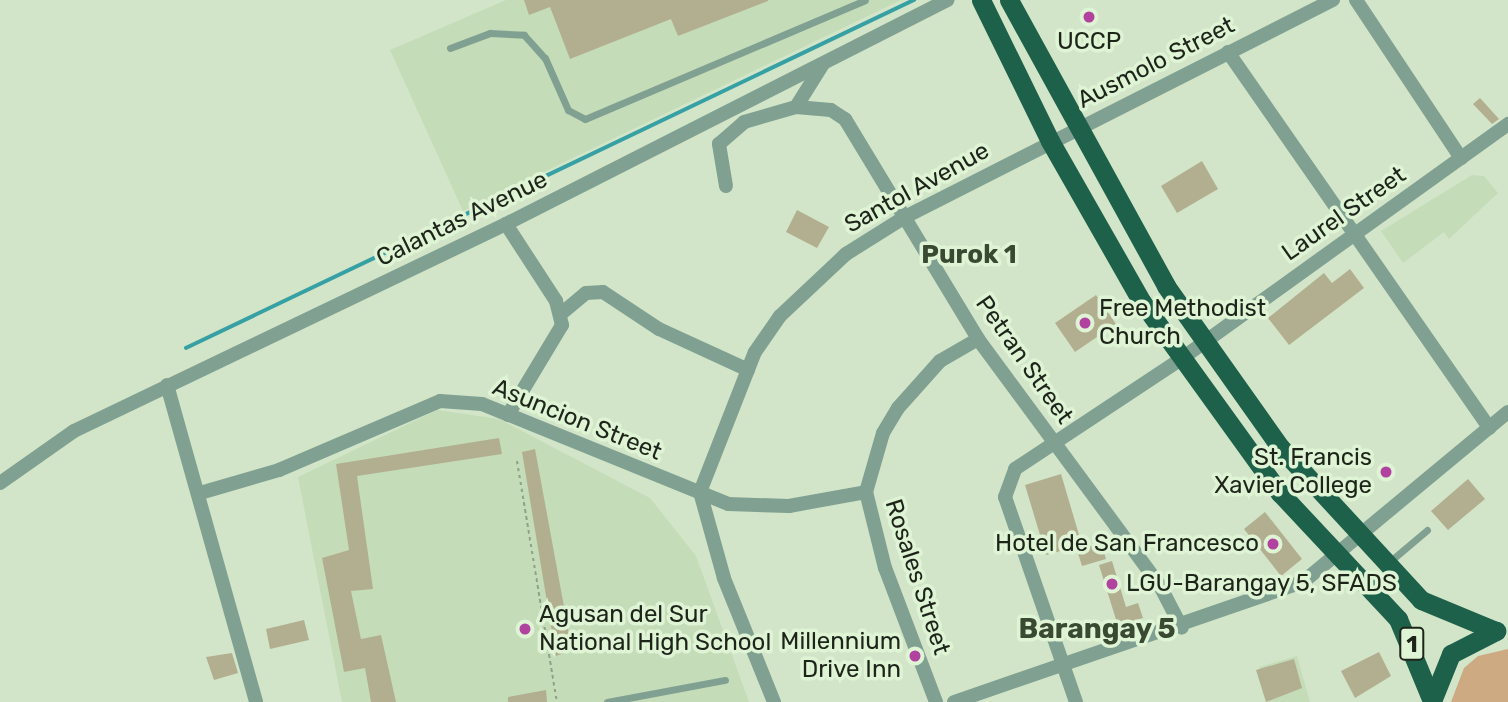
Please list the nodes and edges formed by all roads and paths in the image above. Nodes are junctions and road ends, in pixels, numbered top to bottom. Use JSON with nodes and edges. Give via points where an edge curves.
{"nodes":[{"id":1,"x":865,"y":0,"type":"edge"},
{"id":2,"x":947,"y":0,"type":"edge"},
{"id":3,"x":981,"y":0,"type":"edge"},
{"id":4,"x":1009,"y":0,"type":"edge"},
{"id":5,"x":1333,"y":0,"type":"edge"},
{"id":6,"x":1356,"y":0,"type":"edge"},
{"id":7,"x":1033,"y":44,"type":"junction"},
{"id":8,"x":450,"y":48,"type":"dead end"},
{"id":9,"x":1228,"y":52,"type":"junction"},
{"id":10,"x":1009,"y":56,"type":"junction"},
{"id":11,"x":823,"y":63,"type":"junction"},
{"id":12,"x":796,"y":107,"type":"junction"},
{"id":13,"x":1508,"y":124,"type":"edge"},
{"id":14,"x":1076,"y":128,"type":"junction"},
{"id":15,"x":1050,"y":141,"type":"junction"},
{"id":16,"x":1461,"y":158,"type":"junction"},
{"id":17,"x":726,"y":186,"type":"dead end"},
{"id":18,"x":905,"y":217,"type":"junction"},
{"id":19,"x":506,"y":224,"type":"junction"},
{"id":20,"x":1352,"y":235,"type":"junction"},
{"id":21,"x":562,"y":313,"type":"junction"},
{"id":22,"x":978,"y":339,"type":"junction"},
{"id":23,"x":1206,"y":341,"type":"junction"},
{"id":24,"x":1181,"y":359,"type":"junction"},
{"id":25,"x":748,"y":370,"type":"junction"},
{"id":26,"x":167,"y":385,"type":"junction"},
{"id":27,"x":1508,"y":412,"type":"edge"},
{"id":28,"x":508,"y":415,"type":"junction"},
{"id":29,"x":1489,"y":428,"type":"junction"},
{"id":30,"x":1055,"y":443,"type":"junction"},
{"id":31,"x":517,"y":461,"type":"dead end"},
{"id":32,"x":0,"y":483,"type":"edge"},
{"id":33,"x":700,"y":492,"type":"junction"},
{"id":34,"x":866,"y":492,"type":"junction"},
{"id":35,"x":200,"y":493,"type":"junction"},
{"id":36,"x":1427,"y":530,"type":"dead end"},
{"id":37,"x":1360,"y":539,"type":"junction"},
{"id":38,"x":1340,"y":556,"type":"junction"},
{"id":39,"x":1385,"y":565,"type":"junction"},
{"id":40,"x":1182,"y":628,"type":"junction"},
{"id":41,"x":1502,"y":630,"type":"edge"},
{"id":42,"x":1060,"y":666,"type":"junction"},
{"id":43,"x":725,"y":680,"type":"dead end"},
{"id":44,"x":643,"y":701,"type":"edge"},
{"id":45,"x":256,"y":702,"type":"edge"},
{"id":46,"x":557,"y":702,"type":"edge"},
{"id":47,"x":607,"y":702,"type":"edge"},
{"id":48,"x":774,"y":702,"type":"edge"},
{"id":49,"x":936,"y":702,"type":"edge"},
{"id":50,"x":954,"y":702,"type":"edge"},
{"id":51,"x":1076,"y":702,"type":"edge"},
{"id":52,"x":1432,"y":702,"type":"edge"}],
"edges":[{"from":1,"to":8,"type":"lane","via":[[586,120],[568,110],[545,58],[524,35],[490,33]]},
{"from":2,"to":11,"type":"street","name":"Calantas Avenue"},
{"from":3,"to":10,"type":"highway","number":"1"},
{"from":4,"to":7,"type":"highway","number":"1"},
{"from":5,"to":9,"type":"street","name":"Ausmolo Street"},
{"from":6,"to":16,"type":"street"},
{"from":7,"to":10,"type":"highway"},
{"from":7,"to":14,"type":"highway","number":"1"},
{"from":9,"to":14,"type":"street","name":"Ausmolo Street"},
{"from":9,"to":20,"type":"street"},
{"from":10,"to":15,"type":"highway","number":"1"},
{"from":11,"to":12,"type":"street"},
{"from":11,"to":19,"type":"street","name":"Calantas Avenue"},
{"from":12,"to":17,"type":"street","name":"Petran Street","via":[[757,116],[723,138],[717,152]]},
{"from":12,"to":18,"type":"street","name":"Petran Street","via":[[831,110],[845,119]]},
{"from":13,"to":16,"type":"street","name":"Laurel Street"},
{"from":14,"to":15,"type":"street","name":"Ausmolo Street"},
{"from":14,"to":23,"type":"highway","number":"1","via":[[1166,286]]},
{"from":15,"to":18,"type":"street","name":"Santol Avenue"},
{"from":15,"to":24,"type":"highway","number":"1"},
{"from":16,"to":20,"type":"street","name":"Laurel Street"},
{"from":18,"to":22,"type":"street","name":"Petran Street"},
{"from":18,"to":25,"type":"street","name":"Santol Avenue","via":[[845,254],[780,316]]},
{"from":19,"to":21,"type":"street"},
{"from":19,"to":26,"type":"street","name":"Calantas Avenue"},
{"from":20,"to":23,"type":"street","name":"Laurel Street"},
{"from":20,"to":29,"type":"street"},
{"from":21,"to":25,"type":"street","via":[[586,293],[603,292],[660,329]]},
{"from":21,"to":28,"type":"street","via":[[557,338]]},
{"from":22,"to":30,"type":"street","name":"Petran Street"},
{"from":22,"to":34,"type":"street","name":"Rosales Street","via":[[940,361],[898,408],[883,433]]},
{"from":23,"to":24,"type":"street","name":"Laurel Street"},
{"from":23,"to":37,"type":"highway","number":"1","via":[[1280,447]]},
{"from":24,"to":30,"type":"street","name":"Laurel Street"},
{"from":24,"to":38,"type":"highway","number":"1","via":[[1280,493]]},
{"from":25,"to":33,"type":"street","name":"Santol Avenue"},
{"from":26,"to":32,"type":"street","name":"Calantas Avenue","via":[[74,431]]},
{"from":26,"to":35,"type":"street"},
{"from":27,"to":29,"type":"street"},
{"from":28,"to":33,"type":"street","name":"Asuncion Street"},
{"from":28,"to":35,"type":"street","name":"Asuncion Street","via":[[463,401],[421,406],[279,471]]},
{"from":29,"to":37,"type":"street"},
{"from":30,"to":40,"type":"street","name":"Petran Street","via":[[1160,586]]},
{"from":30,"to":42,"type":"street","name":"Laurel Street","via":[[1015,469],[1005,497]]},
{"from":31,"to":46,"type":"path"},
{"from":33,"to":34,"type":"street","name":"Asuncion Street","via":[[728,504],[763,506]]},
{"from":33,"to":48,"type":"street","via":[[724,578]]},
{"from":34,"to":49,"type":"street","name":"Rosales Street","via":[[885,568]]},
{"from":35,"to":45,"type":"street"},
{"from":36,"to":39,"type":"lane"},
{"from":37,"to":38,"type":"street"},
{"from":37,"to":39,"type":"highway","number":"1"},
{"from":38,"to":40,"type":"street","via":[[1303,582]]},
{"from":38,"to":52,"type":"highway","number":"1","via":[[1398,619]]},
{"from":39,"to":41,"type":"highway","number":"1","via":[[1439,612]]},
{"from":40,"to":42,"type":"street"},
{"from":41,"to":52,"type":"highway","number":"1","via":[[1451,654]]},
{"from":42,"to":50,"type":"street"},
{"from":42,"to":51,"type":"street","name":"Laurel Street"},
{"from":43,"to":44,"type":"lane"},
{"from":44,"to":47,"type":"lane"}]}
